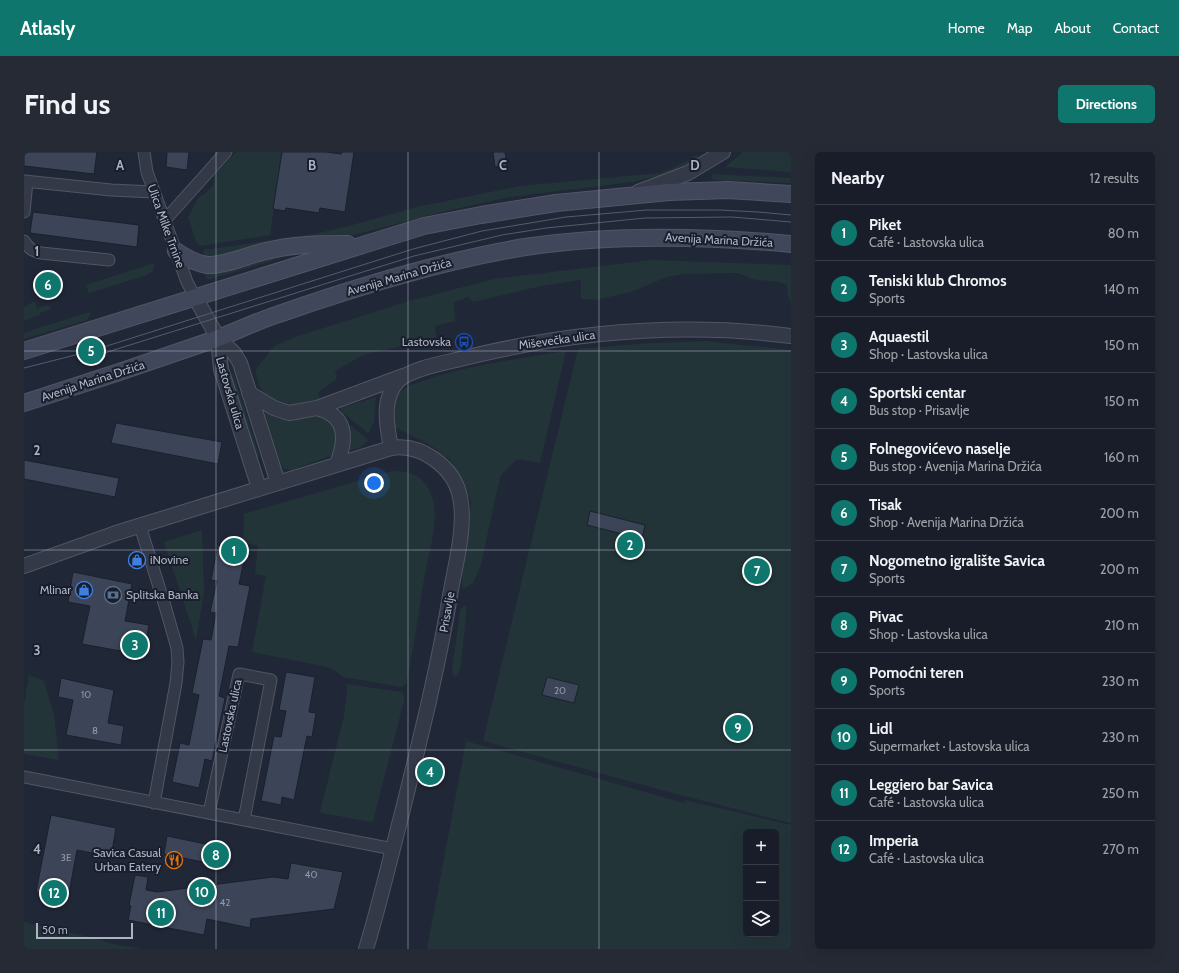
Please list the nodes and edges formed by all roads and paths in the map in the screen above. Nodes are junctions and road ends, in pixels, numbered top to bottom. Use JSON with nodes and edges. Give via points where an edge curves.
{"nodes":[{"id":1,"x":144,"y":152,"type":"edge"},
{"id":2,"x":226,"y":152,"type":"edge"},
{"id":3,"x":722,"y":152,"type":"edge"},
{"id":4,"x":26,"y":181,"type":"edge"},
{"id":5,"x":154,"y":192,"type":"junction"},
{"id":6,"x":791,"y":194,"type":"edge"},
{"id":7,"x":631,"y":195,"type":"junction"},
{"id":8,"x":24,"y":212,"type":"edge"},
{"id":9,"x":165,"y":220,"type":"junction"},
{"id":10,"x":24,"y":241,"type":"edge"},
{"id":11,"x":366,"y":244,"type":"junction"},
{"id":12,"x":791,"y":244,"type":"edge"},
{"id":13,"x":176,"y":251,"type":"junction"},
{"id":14,"x":108,"y":260,"type":"dead end"},
{"id":15,"x":195,"y":297,"type":"junction"},
{"id":16,"x":791,"y":336,"type":"edge"},
{"id":17,"x":218,"y":338,"type":"junction"},
{"id":18,"x":24,"y":351,"type":"edge"},
{"id":19,"x":407,"y":374,"type":"junction"},
{"id":20,"x":249,"y":393,"type":"junction"},
{"id":21,"x":24,"y":403,"type":"edge"},
{"id":22,"x":317,"y":408,"type":"junction"},
{"id":23,"x":391,"y":448,"type":"junction"},
{"id":24,"x":337,"y":464,"type":"junction"},
{"id":25,"x":278,"y":483,"type":"junction"},
{"id":26,"x":259,"y":488,"type":"junction"},
{"id":27,"x":140,"y":526,"type":"junction"},
{"id":28,"x":24,"y":566,"type":"edge"},
{"id":29,"x":24,"y":777,"type":"edge"},
{"id":30,"x":154,"y":803,"type":"junction"},
{"id":31,"x":209,"y":813,"type":"junction"},
{"id":32,"x":244,"y":820,"type":"junction"},
{"id":33,"x":393,"y":848,"type":"junction"},
{"id":34,"x":366,"y":949,"type":"edge"}],
"edges":[{"from":1,"to":5,"type":"street","name":"Ulica Milke Trnine"},
{"from":2,"to":9,"type":"street"},
{"from":3,"to":7,"type":"street","via":[[688,173]]},
{"from":4,"to":5,"type":"street"},
{"from":4,"to":8,"type":"street"},
{"from":5,"to":9,"type":"street","name":"Ulica Milke Trnine"},
{"from":6,"to":7,"type":"main road","via":[[712,190]]},
{"from":7,"to":11,"type":"main road","via":[[496,212],[424,226]]},
{"from":9,"to":13,"type":"street","name":"Ulica Milke Trnine"},
{"from":10,"to":14,"type":"street","via":[[32,250],[41,253]]},
{"from":11,"to":13,"type":"main road","via":[[286,247],[208,265],[196,263]]},
{"from":11,"to":15,"type":"main road"},
{"from":12,"to":17,"type":"main road","name":"Avenija Marina Držića","via":[[723,238],[644,238],[525,247],[433,266],[278,314]]},
{"from":13,"to":15,"type":"street","name":"Ulica Milke Trnine"},
{"from":15,"to":17,"type":"street","name":"Lastovska ulica"},
{"from":15,"to":18,"type":"main road"},
{"from":16,"to":19,"type":"street","name":"Miševečka ulica","via":[[694,329],[592,335],[506,348],[441,363]]},
{"from":17,"to":20,"type":"street","name":"Lastovska ulica","via":[[234,353],[240,363]]},
{"from":17,"to":21,"type":"main road","name":"Avenija Marina Držića"},
{"from":17,"to":26,"type":"street","name":"Lastovska ulica","via":[[222,369]]},
{"from":19,"to":22,"type":"street","name":"Miševečka ulica"},
{"from":19,"to":23,"type":"street","via":[[396,384],[388,403],[387,422]]},
{"from":20,"to":22,"type":"street","name":"Miševečka ulica","via":[[281,411],[295,412]]},
{"from":20,"to":25,"type":"street","name":"Lastovska ulica"},
{"from":22,"to":24,"type":"street","via":[[332,414],[342,427],[344,443]]},
{"from":23,"to":24,"type":"street","name":"Prisavlje"},
{"from":23,"to":33,"type":"street","name":"Prisavlje","via":[[408,447],[440,463],[448,472],[460,495],[462,516],[435,678]]},
{"from":24,"to":25,"type":"street","name":"Prisavlje"},
{"from":25,"to":26,"type":"street","name":"Prisavlje"},
{"from":26,"to":27,"type":"street"},
{"from":27,"to":28,"type":"street"},
{"from":27,"to":30,"type":"street","via":[[166,606],[178,662]]},
{"from":29,"to":30,"type":"street"},
{"from":30,"to":31,"type":"street"},
{"from":31,"to":32,"type":"street"},
{"from":31,"to":32,"type":"street","name":"Lastovska ulica","via":[[239,674],[271,680]]},
{"from":32,"to":33,"type":"street"},
{"from":33,"to":34,"type":"street","name":"Prisavlje"}]}
